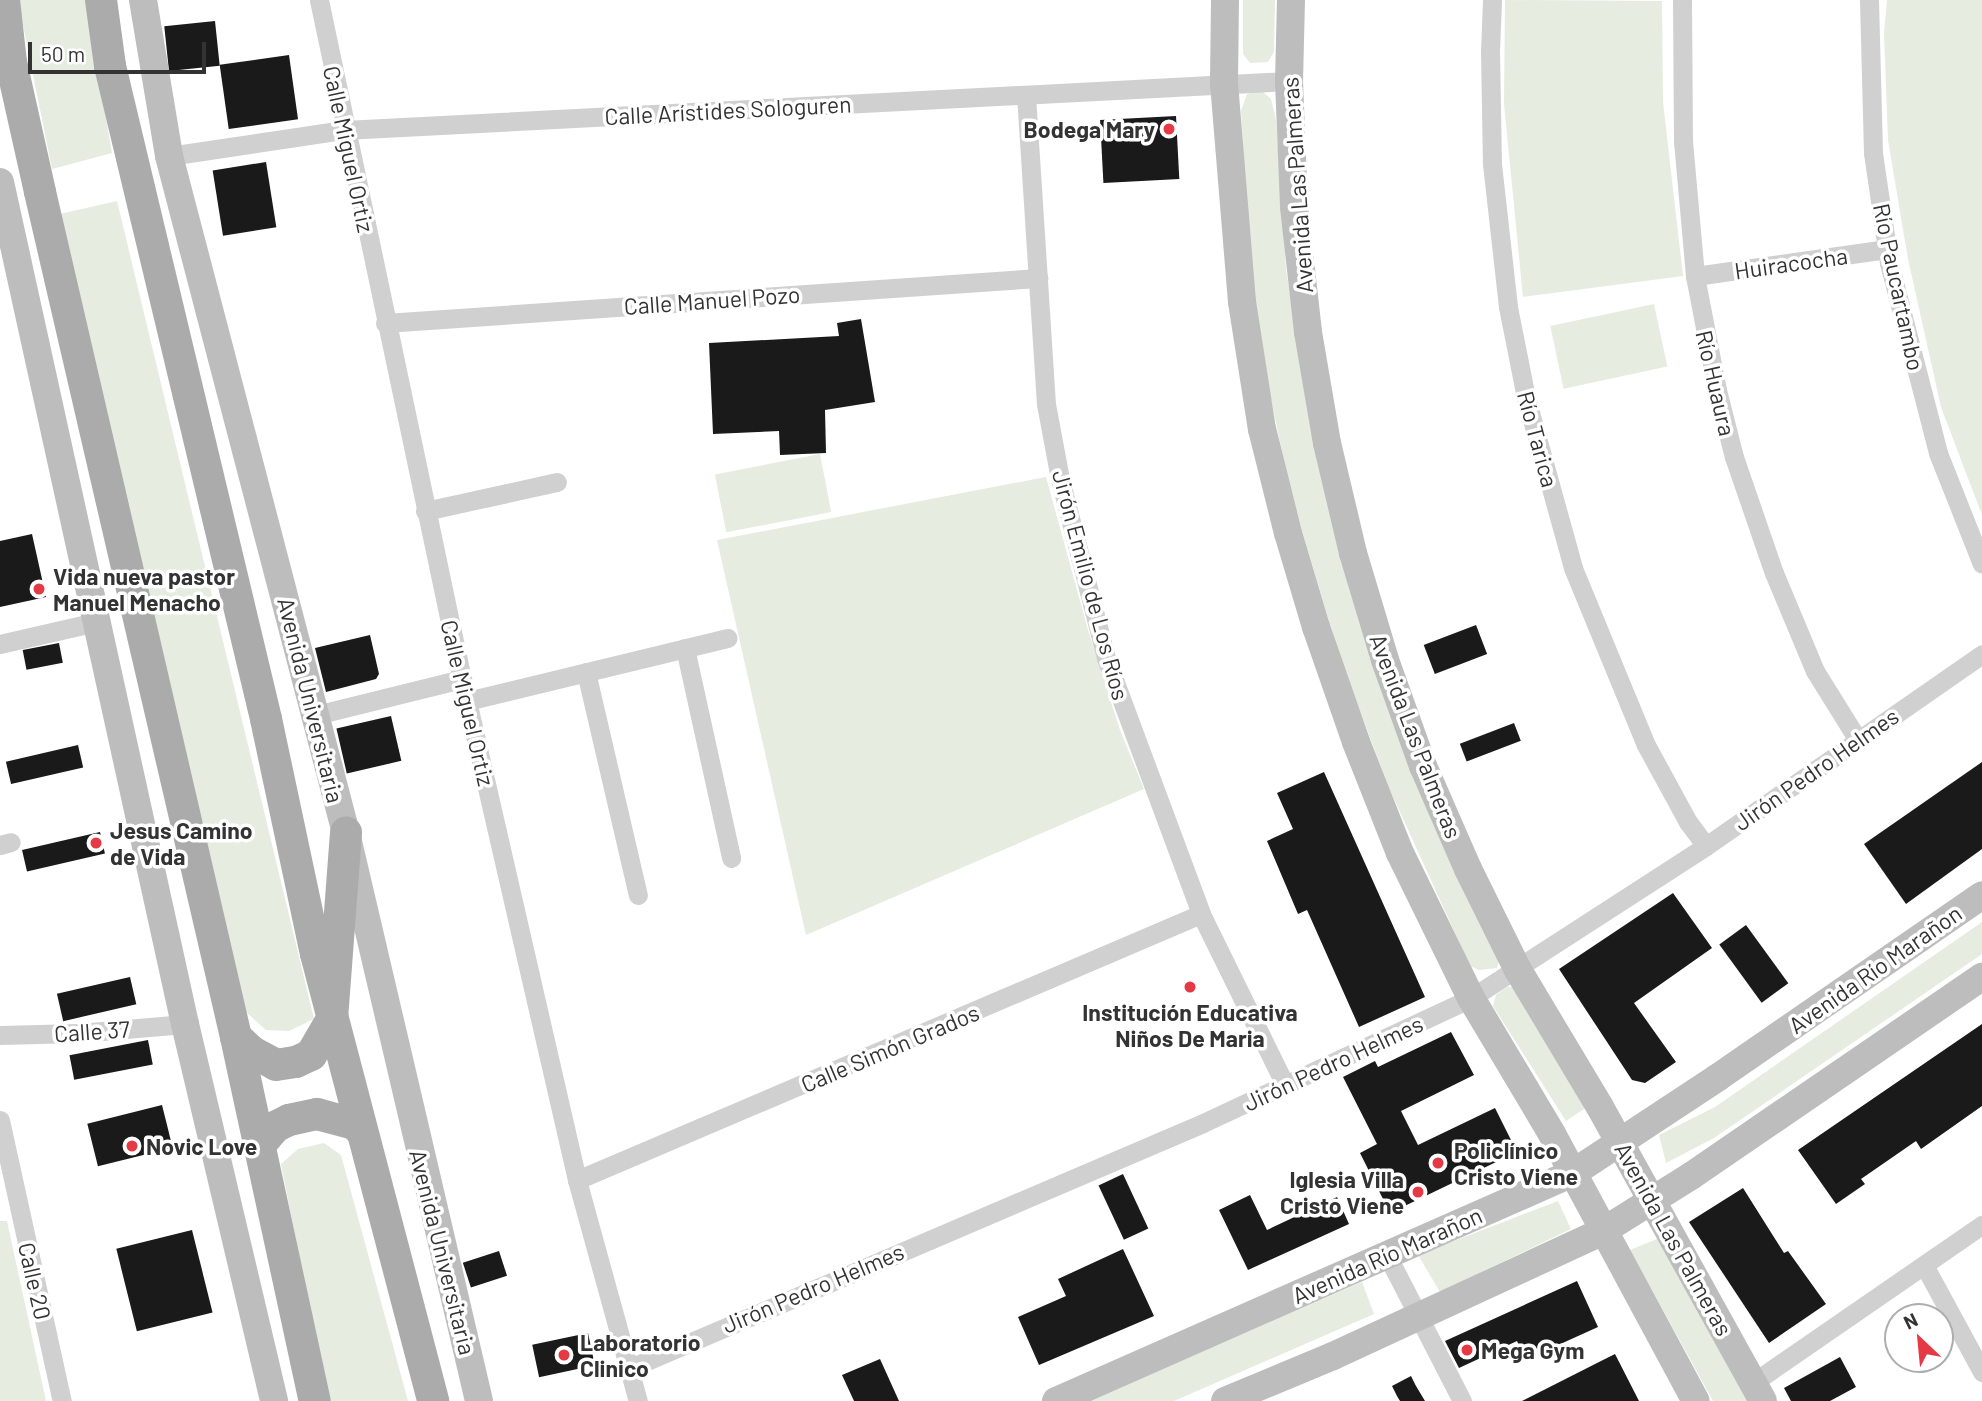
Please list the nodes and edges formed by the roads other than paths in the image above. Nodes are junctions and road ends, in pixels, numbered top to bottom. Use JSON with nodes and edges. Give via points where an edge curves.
{"nodes":[{"id":1,"x":4,"y":0,"type":"edge"},
{"id":2,"x":101,"y":0,"type":"edge"},
{"id":3,"x":143,"y":0,"type":"edge"},
{"id":4,"x":318,"y":0,"type":"edge"},
{"id":5,"x":1225,"y":0,"type":"edge"},
{"id":6,"x":1291,"y":0,"type":"edge"},
{"id":7,"x":1493,"y":0,"type":"edge"},
{"id":8,"x":1682,"y":0,"type":"edge"},
{"id":9,"x":1869,"y":0,"type":"edge"},
{"id":10,"x":1289,"y":81,"type":"junction"},
{"id":11,"x":1224,"y":83,"type":"junction"},
{"id":12,"x":1026,"y":95,"type":"junction"},
{"id":13,"x":344,"y":130,"type":"junction"},
{"id":14,"x":169,"y":156,"type":"junction"},
{"id":15,"x":1,"y":195,"type":"edge"},
{"id":16,"x":1887,"y":250,"type":"junction"},
{"id":17,"x":1695,"y":276,"type":"junction"},
{"id":18,"x":1038,"y":278,"type":"junction"},
{"id":19,"x":385,"y":323,"type":"junction"},
{"id":20,"x":557,"y":482,"type":"dead end"},
{"id":21,"x":425,"y":511,"type":"junction"},
{"id":22,"x":1982,"y":564,"type":"edge"},
{"id":23,"x":96,"y":622,"type":"junction"},
{"id":24,"x":727,"y":638,"type":"dead end"},
{"id":25,"x":0,"y":644,"type":"edge"},
{"id":26,"x":685,"y":648,"type":"junction"},
{"id":27,"x":1982,"y":654,"type":"edge"},
{"id":28,"x":586,"y":672,"type":"junction"},
{"id":29,"x":462,"y":680,"type":"junction"},
{"id":30,"x":467,"y":701,"type":"junction"},
{"id":31,"x":316,"y":715,"type":"junction"},
{"id":32,"x":1858,"y":740,"type":"junction"},
{"id":33,"x":345,"y":833,"type":"junction"},
{"id":34,"x":1706,"y":846,"type":"junction"},
{"id":35,"x":731,"y":858,"type":"dead end"},
{"id":36,"x":638,"y":895,"type":"dead end"},
{"id":37,"x":1982,"y":895,"type":"edge"},
{"id":38,"x":1201,"y":914,"type":"junction"},
{"id":39,"x":1518,"y":970,"type":"junction"},
{"id":40,"x":1982,"y":977,"type":"edge"},
{"id":41,"x":1471,"y":998,"type":"junction"},
{"id":42,"x":332,"y":1019,"type":"junction"},
{"id":43,"x":185,"y":1024,"type":"junction"},
{"id":44,"x":0,"y":1035,"type":"edge"},
{"id":45,"x":236,"y":1037,"type":"junction"},
{"id":46,"x":1286,"y":1085,"type":"junction"},
{"id":47,"x":0,"y":1120,"type":"edge"},
{"id":48,"x":361,"y":1131,"type":"junction"},
{"id":49,"x":1619,"y":1141,"type":"junction"},
{"id":50,"x":259,"y":1146,"type":"junction"},
{"id":51,"x":1573,"y":1172,"type":"junction"},
{"id":52,"x":577,"y":1180,"type":"junction"},
{"id":53,"x":1652,"y":1201,"type":"junction"},
{"id":54,"x":9,"y":1208,"type":"edge"},
{"id":55,"x":1982,"y":1225,"type":"edge"},
{"id":56,"x":1603,"y":1231,"type":"junction"},
{"id":57,"x":1387,"y":1255,"type":"junction"},
{"id":58,"x":1924,"y":1265,"type":"junction"},
{"id":59,"x":1419,"y":1316,"type":"junction"},
{"id":60,"x":628,"y":1369,"type":"junction"},
{"id":61,"x":1982,"y":1372,"type":"edge"},
{"id":62,"x":1758,"y":1392,"type":"edge"},
{"id":63,"x":62,"y":1401,"type":"edge"},
{"id":64,"x":274,"y":1401,"type":"edge"},
{"id":65,"x":315,"y":1401,"type":"edge"},
{"id":66,"x":432,"y":1401,"type":"edge"},
{"id":67,"x":479,"y":1401,"type":"edge"},
{"id":68,"x":638,"y":1401,"type":"edge"},
{"id":69,"x":1056,"y":1401,"type":"edge"},
{"id":70,"x":1225,"y":1401,"type":"edge"},
{"id":71,"x":1462,"y":1401,"type":"edge"},
{"id":72,"x":1696,"y":1401,"type":"edge"}],
"edges":[{"from":1,"to":45,"type":"main road","via":[[11,62],[46,219]]},
{"from":2,"to":42,"type":"main road","name":"Avenida Universitaria","via":[[110,66],[266,719]]},
{"from":3,"to":14,"type":"main road","name":"Avenida Universitaria"},
{"from":4,"to":13,"type":"street","name":"Calle Miguel Ortiz"},
{"from":5,"to":11,"type":"main road"},
{"from":6,"to":10,"type":"main road","name":"Avenida Las Palmeras"},
{"from":7,"to":34,"type":"street","name":"Río Tarica","via":[[1492,164],[1508,307],[1525,398],[1573,568],[1646,745]]},
{"from":8,"to":17,"type":"street","name":"Río Huaura","via":[[1683,141]]},
{"from":9,"to":16,"type":"street","name":"Río Paucartambo","via":[[1873,153]]},
{"from":10,"to":11,"type":"street","name":"Calle Arístides Sologuren"},
{"from":10,"to":39,"type":"main road","name":"Avenida Las Palmeras","via":[[1294,207],[1308,332],[1327,443],[1353,553],[1423,766]]},
{"from":11,"to":12,"type":"street","name":"Calle Arístides Sologuren"},
{"from":11,"to":41,"type":"main road","via":[[1242,302],[1262,429],[1288,533],[1356,742],[1400,853]]},
{"from":12,"to":13,"type":"street","name":"Calle Arístides Sologuren"},
{"from":12,"to":18,"type":"street","name":"Jirón Emilio de Los Ríos"},
{"from":13,"to":14,"type":"street","name":"Calle Arístides Sologuren"},
{"from":13,"to":19,"type":"street","name":"Calle Miguel Ortiz"},
{"from":14,"to":31,"type":"main road","name":"Avenida Universitaria"},
{"from":15,"to":23,"type":"main road"},
{"from":16,"to":17,"type":"street","name":"Huiracocha"},
{"from":16,"to":22,"type":"street","name":"Río Paucartambo","via":[[1938,453]]},
{"from":17,"to":32,"type":"street","name":"Río Huaura","via":[[1734,457],[1765,547],[1815,671]]},
{"from":18,"to":19,"type":"street","name":"Calle Manuel Pozo"},
{"from":18,"to":38,"type":"street","name":"Jirón Emilio de Los Ríos","via":[[1046,404],[1060,479],[1106,658]]},
{"from":19,"to":21,"type":"street","name":"Calle Miguel Ortiz"},
{"from":20,"to":21,"type":"street"},
{"from":21,"to":29,"type":"street","name":"Calle Miguel Ortiz"},
{"from":23,"to":25,"type":"street"},
{"from":23,"to":43,"type":"main road"},
{"from":24,"to":26,"type":"street"},
{"from":26,"to":28,"type":"street"},
{"from":26,"to":35,"type":"street"},
{"from":27,"to":32,"type":"street","name":"Jirón Pedro Helmes"},
{"from":28,"to":30,"type":"street"},
{"from":28,"to":36,"type":"street"},
{"from":29,"to":30,"type":"street","name":"Calle Miguel Ortiz"},
{"from":29,"to":31,"type":"street"},
{"from":30,"to":52,"type":"street","name":"Calle Miguel Ortiz"},
{"from":31,"to":33,"type":"main road","name":"Avenida Universitaria"},
{"from":32,"to":34,"type":"street","name":"Jirón Pedro Helmes"},
{"from":33,"to":42,"type":"main road"},
{"from":33,"to":67,"type":"main road","name":"Avenida Universitaria"},
{"from":34,"to":39,"type":"street","name":"Jirón Pedro Helmes"},
{"from":37,"to":49,"type":"main road","name":"Avenida Río Marañon"},
{"from":38,"to":46,"type":"street","name":"Jirón Emilio de Los Ríos"},
{"from":38,"to":52,"type":"street","name":"Calle Simón Grados"},
{"from":39,"to":41,"type":"street","name":"Jirón Pedro Helmes"},
{"from":39,"to":49,"type":"main road","name":"Avenida Las Palmeras"},
{"from":40,"to":53,"type":"main road"},
{"from":41,"to":46,"type":"street","name":"Jirón Pedro Helmes"},
{"from":41,"to":51,"type":"main road"},
{"from":42,"to":45,"type":"main road","via":[[311,1055],[296,1062],[276,1065]]},
{"from":42,"to":48,"type":"main road","name":"Avenida Universitaria"},
{"from":43,"to":44,"type":"street","name":"Calle 37"},
{"from":43,"to":64,"type":"main road"},
{"from":45,"to":50,"type":"main road"},
{"from":46,"to":60,"type":"street","name":"Jirón Pedro Helmes"},
{"from":47,"to":54,"type":"street","name":"Calle 20"},
{"from":48,"to":50,"type":"main road","via":[[355,1124],[317,1114],[275,1127]]},
{"from":48,"to":66,"type":"main road","name":"Avenida Universitaria"},
{"from":49,"to":51,"type":"main road","name":"Avenida Río Marañon"},
{"from":49,"to":53,"type":"main road","name":"Avenida Las Palmeras"},
{"from":50,"to":65,"type":"main road"},
{"from":51,"to":56,"type":"main road"},
{"from":51,"to":57,"type":"main road","name":"Avenida Río Marañon"},
{"from":52,"to":60,"type":"street","name":"Calle Miguel Ortiz"},
{"from":53,"to":56,"type":"main road"},
{"from":53,"to":62,"type":"main road","name":"Avenida Las Palmeras"},
{"from":54,"to":63,"type":"street","name":"Calle 20"},
{"from":55,"to":58,"type":"street"},
{"from":56,"to":59,"type":"main road"},
{"from":56,"to":72,"type":"main road"},
{"from":57,"to":59,"type":"street"},
{"from":57,"to":69,"type":"main road","name":"Avenida Río Marañon"},
{"from":58,"to":61,"type":"street"},
{"from":58,"to":62,"type":"street"},
{"from":59,"to":70,"type":"main road"},
{"from":59,"to":71,"type":"street"},
{"from":60,"to":68,"type":"street","name":"Calle Miguel Ortiz"}]}
